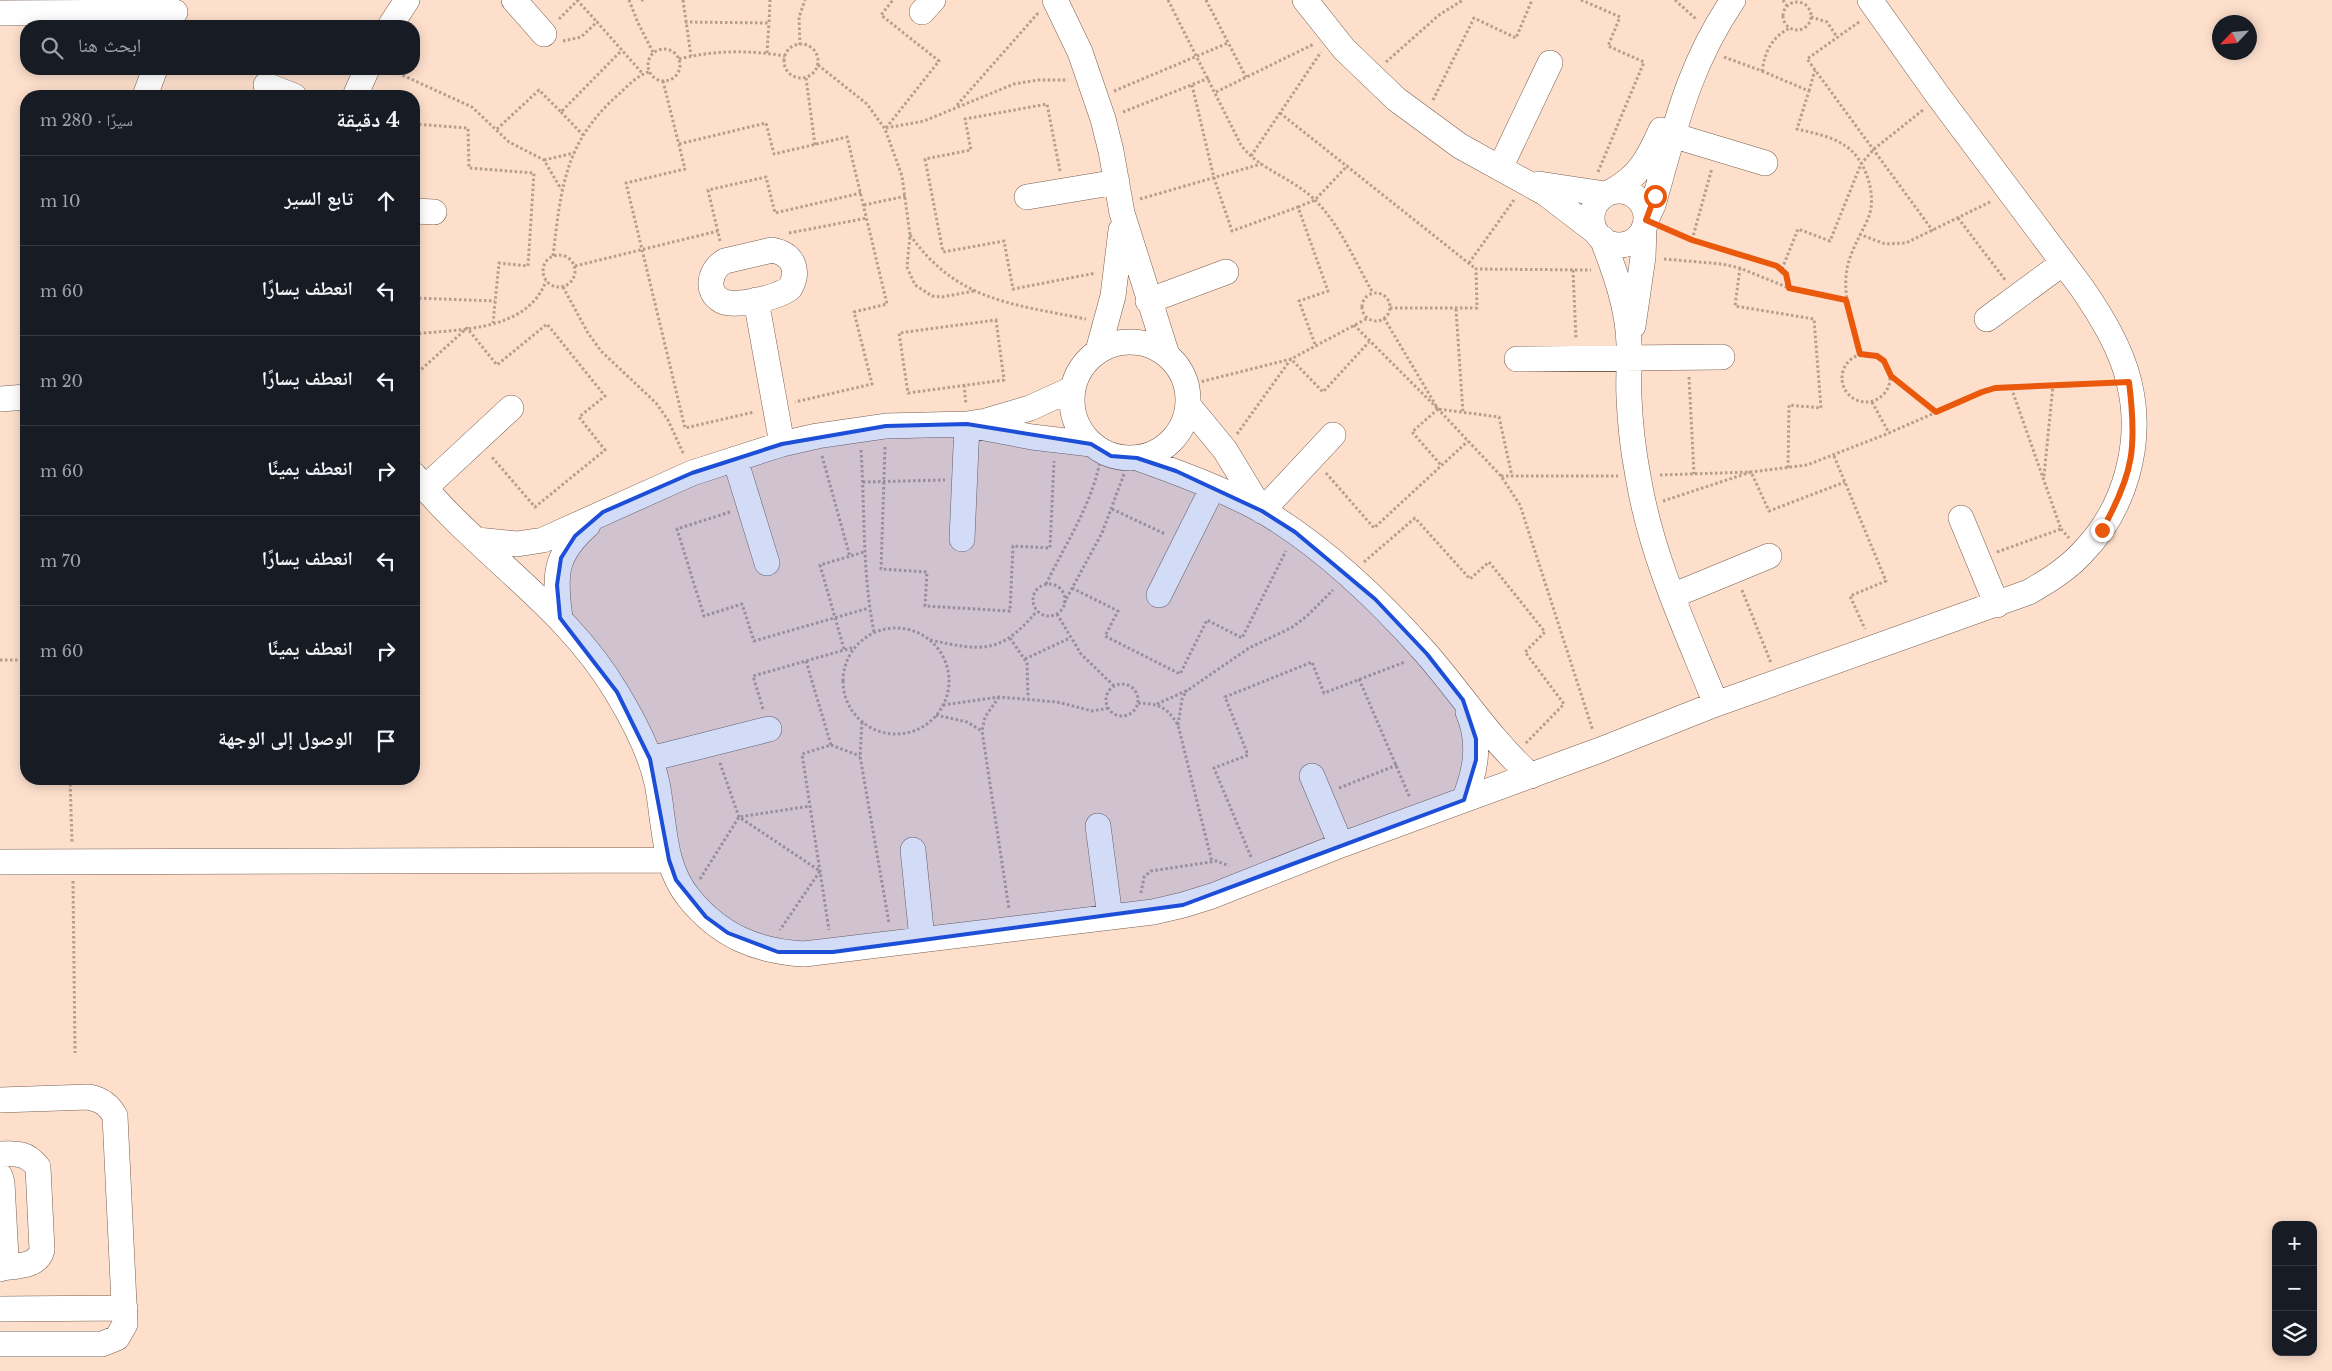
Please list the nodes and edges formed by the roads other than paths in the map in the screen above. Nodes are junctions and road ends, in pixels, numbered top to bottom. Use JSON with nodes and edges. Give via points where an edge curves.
{"nodes":[{"id":1,"x":407,"y":0,"type":"edge"},
{"id":2,"x":514,"y":0,"type":"edge"},
{"id":3,"x":1733,"y":0,"type":"edge"},
{"id":4,"x":1312,"y":3,"type":"edge"},
{"id":5,"x":1049,"y":4,"type":"edge"},
{"id":6,"x":1873,"y":5,"type":"edge"},
{"id":7,"x":175,"y":13,"type":"edge"},
{"id":8,"x":0,"y":14,"type":"edge"},
{"id":9,"x":394,"y":20,"type":"edge"},
{"id":10,"x":544,"y":34,"type":"road end"},
{"id":11,"x":1550,"y":63,"type":"dead end"},
{"id":12,"x":153,"y":75,"type":"edge"},
{"id":13,"x":364,"y":75,"type":"edge"},
{"id":14,"x":266,"y":85,"type":"dead end"},
{"id":15,"x":1686,"y":88,"type":"junction"},
{"id":16,"x":147,"y":90,"type":"edge"},
{"id":17,"x":279,"y":90,"type":"edge"},
{"id":18,"x":358,"y":90,"type":"edge"},
{"id":19,"x":1672,"y":134,"type":"junction"},
{"id":20,"x":1765,"y":163,"type":"dead end"},
{"id":21,"x":1500,"y":168,"type":"junction"},
{"id":22,"x":1527,"y":181,"type":"junction"},
{"id":23,"x":1602,"y":193,"type":"junction"},
{"id":24,"x":1027,"y":196,"type":"dead end"},
{"id":25,"x":1120,"y":200,"type":"junction"},
{"id":26,"x":1645,"y":224,"type":"junction"},
{"id":27,"x":1599,"y":235,"type":"junction"},
{"id":28,"x":2063,"y":263,"type":"junction"},
{"id":29,"x":1226,"y":272,"type":"dead end"},
{"id":30,"x":756,"y":300,"type":"junction"},
{"id":31,"x":1148,"y":301,"type":"junction"},
{"id":32,"x":1986,"y":319,"type":"dead end"},
{"id":33,"x":1629,"y":350,"type":"junction"},
{"id":34,"x":1098,"y":351,"type":"junction"},
{"id":35,"x":1167,"y":355,"type":"junction"},
{"id":36,"x":1722,"y":356,"type":"dead end"},
{"id":37,"x":1517,"y":359,"type":"dead end"},
{"id":38,"x":1072,"y":389,"type":"junction"},
{"id":39,"x":1187,"y":395,"type":"junction"},
{"id":40,"x":20,"y":397,"type":"edge"},
{"id":41,"x":0,"y":399,"type":"edge"},
{"id":42,"x":511,"y":408,"type":"dead end"},
{"id":43,"x":967,"y":424,"type":"junction"},
{"id":44,"x":1333,"y":435,"type":"dead end"},
{"id":45,"x":782,"y":444,"type":"junction"},
{"id":46,"x":1096,"y":448,"type":"junction"},
{"id":47,"x":735,"y":458,"type":"junction"},
{"id":48,"x":1134,"y":459,"type":"junction"},
{"id":49,"x":420,"y":481,"type":"edge"},
{"id":50,"x":420,"y":483,"type":"edge"},
{"id":51,"x":1213,"y":487,"type":"junction"},
{"id":52,"x":1262,"y":511,"type":"junction"},
{"id":53,"x":603,"y":512,"type":"junction"},
{"id":54,"x":1961,"y":518,"type":"dead end"},
{"id":55,"x":962,"y":539,"type":"dead end"},
{"id":56,"x":477,"y":540,"type":"junction"},
{"id":57,"x":1769,"y":556,"type":"dead end"},
{"id":58,"x":767,"y":563,"type":"dead end"},
{"id":59,"x":1159,"y":595,"type":"dead end"},
{"id":60,"x":1672,"y":596,"type":"junction"},
{"id":61,"x":1997,"y":605,"type":"junction"},
{"id":62,"x":560,"y":618,"type":"junction"},
{"id":63,"x":1463,"y":700,"type":"junction"},
{"id":64,"x":1716,"y":704,"type":"junction"},
{"id":65,"x":769,"y":729,"type":"road end"},
{"id":66,"x":650,"y":759,"type":"junction"},
{"id":67,"x":1531,"y":776,"type":"junction"},
{"id":68,"x":1316,"y":786,"type":"road end"},
{"id":69,"x":1464,"y":800,"type":"junction"},
{"id":70,"x":1098,"y":826,"type":"dead end"},
{"id":71,"x":1341,"y":846,"type":"junction"},
{"id":72,"x":913,"y":850,"type":"dead end"},
{"id":73,"x":669,"y":860,"type":"junction"},
{"id":74,"x":0,"y":862,"type":"edge"},
{"id":75,"x":1110,"y":916,"type":"junction"},
{"id":76,"x":922,"y":939,"type":"junction"},
{"id":77,"x":0,"y":1100,"type":"edge"},
{"id":78,"x":0,"y":1154,"type":"edge"},
{"id":79,"x":0,"y":1176,"type":"edge"},
{"id":80,"x":1,"y":1269,"type":"edge"},
{"id":81,"x":125,"y":1308,"type":"junction"},
{"id":82,"x":0,"y":1310,"type":"edge"},
{"id":83,"x":0,"y":1344,"type":"edge"}],
"edges":[{"from":1,"to":9,"type":"street"},
{"from":2,"to":10,"type":"street"},
{"from":3,"to":15,"type":"street","via":[[1707,41]]},
{"from":4,"to":21,"type":"street","via":[[1332,35],[1370,76],[1423,120]]},
{"from":5,"to":25,"type":"street","via":[[1097,100]]},
{"from":6,"to":28,"type":"street"},
{"from":7,"to":8,"type":"street"},
{"from":11,"to":21,"type":"street"},
{"from":12,"to":16,"type":"street"},
{"from":13,"to":18,"type":"street"},
{"from":14,"to":17,"type":"street"},
{"from":15,"to":19,"type":"street"},
{"from":15,"to":23,"type":"street","via":[[1669,112],[1641,170],[1623,186]]},
{"from":19,"to":20,"type":"street"},
{"from":19,"to":26,"type":"street"},
{"from":21,"to":22,"type":"street"},
{"from":22,"to":23,"type":"street"},
{"from":22,"to":27,"type":"street"},
{"from":23,"to":26,"type":"street","via":[[1629,192],[1636,197],[1645,211]]},
{"from":23,"to":27,"type":"street","via":[[1592,216]]},
{"from":24,"to":25,"type":"street","via":[[1064,191]]},
{"from":25,"to":31,"type":"street"},
{"from":25,"to":34,"type":"street","via":[[1118,269]]},
{"from":26,"to":27,"type":"street","via":[[1640,235],[1625,244],[1609,242]]},
{"from":26,"to":33,"type":"street"},
{"from":27,"to":33,"type":"street","via":[[1622,300]]},
{"from":28,"to":32,"type":"street"},
{"from":28,"to":61,"type":"street","via":[[2100,315],[2129,382],[2134,425],[2130,466],[2118,502],[2102,530],[2081,554],[2057,575],[2029,592]]},
{"from":29,"to":31,"type":"street"},
{"from":30,"to":30,"type":"street","via":[[729,304],[716,297],[710,283],[714,269],[725,261],[772,250],[788,256],[796,272],[790,288]]},
{"from":30,"to":45,"type":"street"},
{"from":31,"to":35,"type":"street"},
{"from":33,"to":36,"type":"street","via":[[1688,357]]},
{"from":33,"to":37,"type":"street","via":[[1577,359]]},
{"from":33,"to":60,"type":"street","via":[[1630,407],[1638,476],[1644,508]]},
{"from":34,"to":35,"type":"street","via":[[1115,344],[1133,342]]},
{"from":34,"to":38,"type":"street","via":[[1082,367]]},
{"from":35,"to":39,"type":"street","via":[[1182,374]]},
{"from":38,"to":43,"type":"street","via":[[1009,415]]},
{"from":38,"to":46,"type":"street","via":[[1077,425]]},
{"from":39,"to":48,"type":"street","via":[[1182,426],[1172,440],[1159,451]]},
{"from":39,"to":52,"type":"street"},
{"from":40,"to":41,"type":"street"},
{"from":42,"to":49,"type":"street","via":[[478,440]]},
{"from":43,"to":45,"type":"street","via":[[886,426]]},
{"from":43,"to":46,"type":"street"},
{"from":43,"to":55,"type":"street"},
{"from":44,"to":52,"type":"street"},
{"from":45,"to":47,"type":"street"},
{"from":46,"to":48,"type":"street"},
{"from":47,"to":53,"type":"street"},
{"from":47,"to":58,"type":"street"},
{"from":48,"to":51,"type":"street"},
{"from":50,"to":56,"type":"street"},
{"from":51,"to":52,"type":"street"},
{"from":51,"to":59,"type":"street"},
{"from":52,"to":63,"type":"street","via":[[1330,559],[1375,599],[1427,654]]},
{"from":53,"to":56,"type":"street","via":[[556,535],[530,543]]},
{"from":53,"to":62,"type":"street","via":[[575,536],[561,558],[557,585]]},
{"from":54,"to":61,"type":"street"},
{"from":56,"to":62,"type":"street"},
{"from":57,"to":60,"type":"street"},
{"from":60,"to":64,"type":"street"},
{"from":61,"to":64,"type":"street"},
{"from":62,"to":66,"type":"street","via":[[617,692]]},
{"from":63,"to":67,"type":"street","via":[[1501,748]]},
{"from":63,"to":69,"type":"street","via":[[1476,739],[1473,774]]},
{"from":64,"to":67,"type":"street"},
{"from":65,"to":66,"type":"street"},
{"from":66,"to":73,"type":"street","via":[[657,782]]},
{"from":67,"to":69,"type":"street"},
{"from":68,"to":71,"type":"street"},
{"from":69,"to":71,"type":"street"},
{"from":70,"to":75,"type":"street"},
{"from":71,"to":75,"type":"street","via":[[1183,905]]},
{"from":72,"to":76,"type":"street"},
{"from":73,"to":74,"type":"street"},
{"from":73,"to":76,"type":"street","via":[[676,880],[706,917],[728,933],[767,949],[804,954]]},
{"from":75,"to":76,"type":"street"},
{"from":77,"to":81,"type":"street","via":[[89,1097],[111,1109],[114,1116]]},
{"from":78,"to":80,"type":"street","via":[[24,1154],[38,1167],[42,1250],[33,1262]]},
{"from":79,"to":80,"type":"street","via":[[6,1258]]},
{"from":81,"to":82,"type":"street"},
{"from":81,"to":83,"type":"street","via":[[123,1331],[110,1342]]}]}
